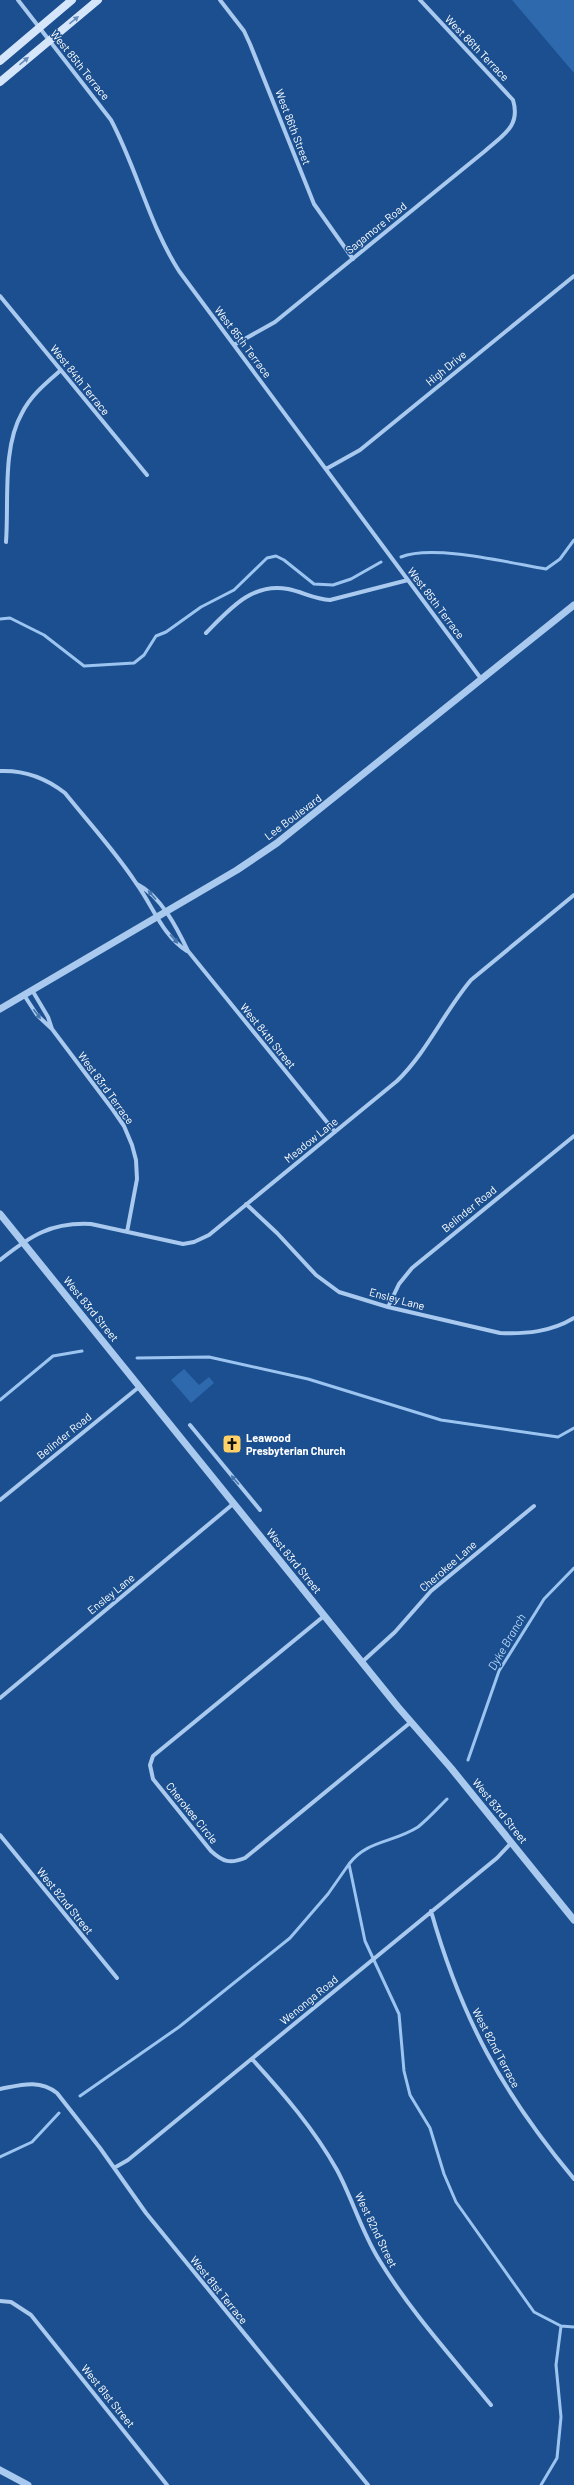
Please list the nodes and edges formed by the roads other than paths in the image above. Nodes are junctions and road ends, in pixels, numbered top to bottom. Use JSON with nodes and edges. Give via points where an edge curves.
{"nodes":[{"id":1,"x":18,"y":0,"type":"edge"},
{"id":2,"x":72,"y":0,"type":"edge"},
{"id":3,"x":98,"y":0,"type":"edge"},
{"id":4,"x":220,"y":0,"type":"edge"},
{"id":5,"x":420,"y":0,"type":"edge"},
{"id":6,"x":39,"y":28,"type":"junction"},
{"id":7,"x":49,"y":40,"type":"junction"},
{"id":8,"x":0,"y":61,"type":"edge"},
{"id":9,"x":0,"y":82,"type":"edge"},
{"id":10,"x":516,"y":111,"type":"joint"},
{"id":11,"x":353,"y":259,"type":"junction"},
{"id":12,"x":574,"y":276,"type":"edge"},
{"id":13,"x":1,"y":297,"type":"edge"},
{"id":14,"x":234,"y":345,"type":"junction"},
{"id":15,"x":61,"y":370,"type":"junction"},
{"id":16,"x":326,"y":470,"type":"junction"},
{"id":17,"x":147,"y":475,"type":"dead end"},
{"id":18,"x":6,"y":542,"type":"dead end"},
{"id":19,"x":408,"y":580,"type":"junction"},
{"id":20,"x":574,"y":605,"type":"edge"},
{"id":21,"x":206,"y":633,"type":"dead end"},
{"id":22,"x":482,"y":680,"type":"junction"},
{"id":23,"x":0,"y":771,"type":"edge"},
{"id":24,"x":137,"y":884,"type":"junction"},
{"id":25,"x":574,"y":895,"type":"edge"},
{"id":26,"x":165,"y":912,"type":"junction"},
{"id":27,"x":156,"y":917,"type":"junction"},
{"id":28,"x":188,"y":951,"type":"junction"},
{"id":29,"x":32,"y":990,"type":"junction"},
{"id":30,"x":24,"y":995,"type":"junction"},
{"id":31,"x":0,"y":1009,"type":"edge"},
{"id":32,"x":52,"y":1029,"type":"junction"},
{"id":33,"x":335,"y":1132,"type":"junction"},
{"id":34,"x":574,"y":1136,"type":"edge"},
{"id":35,"x":246,"y":1204,"type":"junction"},
{"id":36,"x":0,"y":1214,"type":"edge"},
{"id":37,"x":127,"y":1232,"type":"junction"},
{"id":38,"x":22,"y":1242,"type":"junction"},
{"id":39,"x":0,"y":1260,"type":"edge"},
{"id":40,"x":388,"y":1307,"type":"junction"},
{"id":41,"x":574,"y":1318,"type":"edge"},
{"id":42,"x":139,"y":1387,"type":"junction"},
{"id":43,"x":190,"y":1425,"type":"dead end"},
{"id":44,"x":0,"y":1500,"type":"edge"},
{"id":45,"x":233,"y":1504,"type":"junction"},
{"id":46,"x":534,"y":1506,"type":"dead end"},
{"id":47,"x":260,"y":1510,"type":"dead end"},
{"id":48,"x":324,"y":1616,"type":"junction"},
{"id":49,"x":362,"y":1662,"type":"junction"},
{"id":50,"x":0,"y":1698,"type":"edge"},
{"id":51,"x":411,"y":1722,"type":"junction"},
{"id":52,"x":0,"y":1835,"type":"edge"},
{"id":53,"x":511,"y":1843,"type":"junction"},
{"id":54,"x":431,"y":1911,"type":"junction"},
{"id":55,"x":574,"y":1920,"type":"edge"},
{"id":56,"x":117,"y":1978,"type":"dead end"},
{"id":57,"x":252,"y":2059,"type":"junction"},
{"id":58,"x":0,"y":2089,"type":"edge"},
{"id":59,"x":114,"y":2168,"type":"junction"},
{"id":60,"x":574,"y":2179,"type":"edge"},
{"id":61,"x":0,"y":2301,"type":"edge"},
{"id":62,"x":491,"y":2405,"type":"dead end"},
{"id":63,"x":0,"y":2470,"type":"edge"},
{"id":64,"x":28,"y":2485,"type":"edge"},
{"id":65,"x":168,"y":2485,"type":"edge"},
{"id":66,"x":368,"y":2485,"type":"edge"}],
"edges":[{"from":1,"to":6,"type":"street","name":"West 85th Terrace"},
{"from":2,"to":6,"type":"main road"},
{"from":7,"to":3,"type":"main road","one_way":true},
{"from":4,"to":11,"type":"street","name":"West 86th Street","via":[[244,31],[250,44],[314,204]]},
{"from":5,"to":10,"type":"street","name":"West 86th Terrace","via":[[503,88],[513,100]]},
{"from":6,"to":7,"type":"street","name":"West 85th Terrace"},
{"from":6,"to":8,"type":"main road"},
{"from":9,"to":7,"type":"main road","one_way":true},
{"from":7,"to":14,"type":"street","name":"West 85th Terrace","via":[[111,120],[167,253]]},
{"from":10,"to":11,"type":"street","name":"Sagamore Road","via":[[513,125],[506,132]]},
{"from":11,"to":14,"type":"street","name":"Sagamore Road","via":[[275,322]]},
{"from":12,"to":16,"type":"street","name":"High Drive","via":[[360,450]]},
{"from":13,"to":15,"type":"street","name":"West 84th Terrace"},
{"from":14,"to":16,"type":"street","name":"West 85th Terrace"},
{"from":15,"to":17,"type":"street","name":"West 84th Terrace"},
{"from":15,"to":18,"type":"street","via":[[35,393],[15,428],[10,447]]},
{"from":16,"to":19,"type":"street","name":"West 85th Terrace"},
{"from":19,"to":21,"type":"street","via":[[330,600],[289,590],[256,590],[236,604]]},
{"from":19,"to":22,"type":"street","name":"West 85th Terrace"},
{"from":20,"to":22,"type":"street","name":"Lee Boulevard"},
{"from":22,"to":26,"type":"street","name":"Lee Boulevard","via":[[277,843],[237,870]]},
{"from":23,"to":24,"type":"street","name":"West 84th Street","via":[[36,776],[60,788]]},
{"from":26,"to":24,"type":"street","name":"West 84th Street","one_way":true,"via":[[150,893]]},
{"from":24,"to":27,"type":"street","name":"West 84th Street"},
{"from":25,"to":33,"type":"street","name":"Meadow Lane","via":[[471,980],[457,996],[406,1073]]},
{"from":26,"to":27,"type":"street","name":"Lee Boulevard"},
{"from":26,"to":28,"type":"street","name":"West 84th Street"},
{"from":27,"to":28,"type":"street","name":"West 84th Street","one_way":true,"via":[[175,941]]},
{"from":27,"to":29,"type":"street","name":"Lee Boulevard"},
{"from":28,"to":33,"type":"street","name":"West 84th Street"},
{"from":29,"to":30,"type":"street","name":"Lee Boulevard"},
{"from":29,"to":32,"type":"street","name":"West 83rd Terrace"},
{"from":30,"to":31,"type":"street","name":"Lee Boulevard"},
{"from":30,"to":32,"type":"street","name":"West 83rd Terrace","one_way":true,"via":[[36,1015]]},
{"from":32,"to":37,"type":"street","name":"West 83rd Terrace","via":[[117,1115],[132,1145],[137,1179]]},
{"from":33,"to":35,"type":"street","name":"Meadow Lane"},
{"from":34,"to":40,"type":"street","name":"Belinder Road","via":[[412,1268],[399,1284]]},
{"from":35,"to":37,"type":"street","name":"Meadow Lane","via":[[209,1235],[194,1242],[183,1244]]},
{"from":35,"to":40,"type":"street","name":"Ensley Lane","via":[[323,1281],[344,1294]]},
{"from":36,"to":38,"type":"street","name":"West 83rd Street"},
{"from":37,"to":38,"type":"street","name":"Meadow Lane","via":[[75,1223],[58,1226]]},
{"from":38,"to":39,"type":"street","name":"Meadow Lane"},
{"from":38,"to":42,"type":"street","name":"West 83rd Street"},
{"from":40,"to":41,"type":"street","name":"Ensley Lane","via":[[500,1333],[543,1331]]},
{"from":42,"to":44,"type":"street","name":"Belinder Road"},
{"from":42,"to":45,"type":"street","name":"West 83rd Street"},
{"from":47,"to":43,"type":"street","one_way":true},
{"from":45,"to":48,"type":"street","name":"West 83rd Street"},
{"from":45,"to":50,"type":"street","name":"Ensley Lane"},
{"from":46,"to":49,"type":"street","name":"Cherokee Lane","via":[[431,1591],[395,1632]]},
{"from":48,"to":49,"type":"street","name":"West 83rd Street"},
{"from":48,"to":51,"type":"street","name":"Cherokee Circle","via":[[154,1756],[150,1765],[153,1779],[211,1851],[221,1860],[233,1863],[245,1858]]},
{"from":49,"to":51,"type":"street","name":"West 83rd Street"},
{"from":51,"to":53,"type":"street","name":"West 83rd Street"},
{"from":52,"to":56,"type":"street","name":"West 82nd Street"},
{"from":53,"to":54,"type":"street","name":"Wenonga Road","via":[[497,1858]]},
{"from":53,"to":55,"type":"street","name":"West 83rd Street"},
{"from":54,"to":57,"type":"street","name":"Wenonga Road"},
{"from":54,"to":60,"type":"street","name":"West 82nd Terrace","via":[[457,1992],[490,2060],[531,2124]]},
{"from":57,"to":59,"type":"street","name":"Wenonga Road","via":[[128,2160]]},
{"from":57,"to":62,"type":"street","name":"West 82nd Street","via":[[296,2110],[322,2146],[392,2281]]},
{"from":58,"to":59,"type":"street","name":"West 81st Terrace","via":[[36,2083],[49,2086],[64,2100]]},
{"from":59,"to":66,"type":"street","name":"West 81st Terrace","via":[[146,2213]]},
{"from":61,"to":65,"type":"street","name":"West 81st Street","via":[[11,2302],[34,2319]]},
{"from":63,"to":64,"type":"street"}]}
